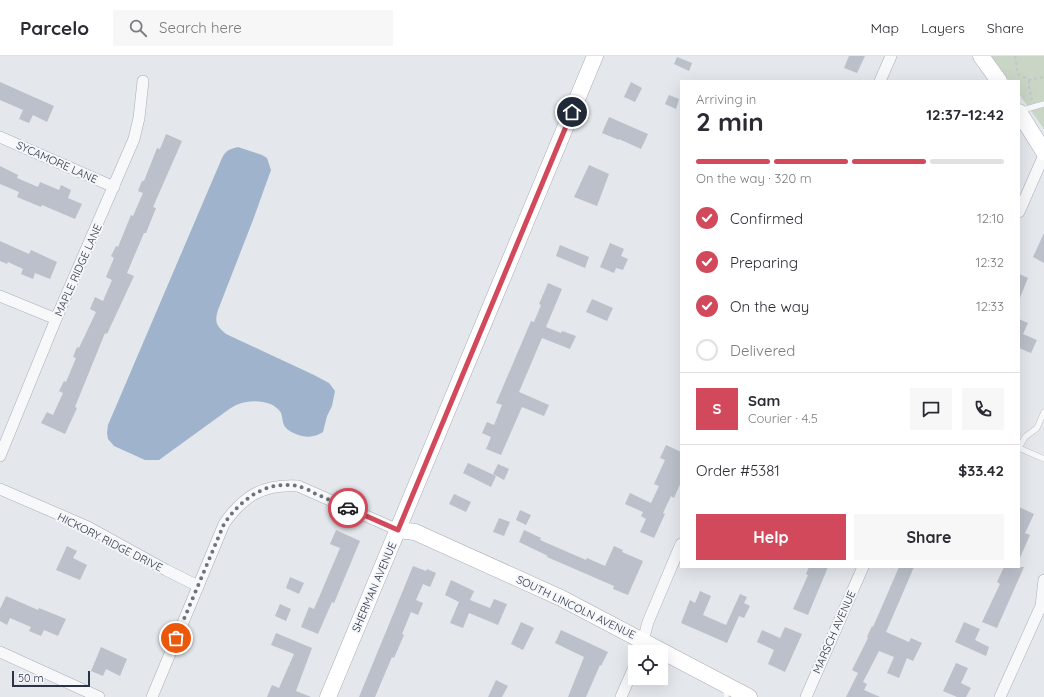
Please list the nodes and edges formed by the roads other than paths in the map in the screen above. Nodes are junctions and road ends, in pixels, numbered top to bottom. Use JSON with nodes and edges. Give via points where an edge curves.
{"nodes":[{"id":1,"x":595,"y":56,"type":"edge"},
{"id":2,"x":891,"y":56,"type":"edge"},
{"id":3,"x":981,"y":56,"type":"edge"},
{"id":4,"x":880,"y":80,"type":"edge"},
{"id":5,"x":999,"y":80,"type":"edge"},
{"id":6,"x":143,"y":81,"type":"dead end"},
{"id":7,"x":1044,"y":104,"type":"edge"},
{"id":8,"x":1024,"y":110,"type":"edge"},
{"id":9,"x":0,"y":137,"type":"edge"},
{"id":10,"x":1044,"y":152,"type":"edge"},
{"id":11,"x":1044,"y":155,"type":"edge"},
{"id":12,"x":114,"y":187,"type":"junction"},
{"id":13,"x":1020,"y":210,"type":"edge"},
{"id":14,"x":0,"y":296,"type":"edge"},
{"id":15,"x":56,"y":319,"type":"junction"},
{"id":16,"x":1044,"y":412,"type":"edge"},
{"id":17,"x":1020,"y":446,"type":"edge"},
{"id":18,"x":1020,"y":448,"type":"edge"},
{"id":19,"x":0,"y":456,"type":"edge"},
{"id":20,"x":1044,"y":459,"type":"edge"},
{"id":21,"x":0,"y":489,"type":"edge"},
{"id":22,"x":398,"y":530,"type":"junction"},
{"id":23,"x":680,"y":546,"type":"edge"},
{"id":24,"x":863,"y":568,"type":"edge"},
{"id":25,"x":1044,"y":580,"type":"edge"},
{"id":26,"x":198,"y":586,"type":"junction"},
{"id":27,"x":1042,"y":604,"type":"edge"},
{"id":28,"x":639,"y":645,"type":"edge"},
{"id":29,"x":641,"y":645,"type":"edge"},
{"id":30,"x":0,"y":652,"type":"edge"},
{"id":31,"x":668,"y":660,"type":"edge"},
{"id":32,"x":628,"y":681,"type":"edge"},
{"id":33,"x":726,"y":691,"type":"edge"},
{"id":34,"x":99,"y":697,"type":"edge"},
{"id":35,"x":152,"y":697,"type":"edge"},
{"id":36,"x":328,"y":697,"type":"edge"},
{"id":37,"x":621,"y":697,"type":"edge"},
{"id":38,"x":749,"y":697,"type":"edge"},
{"id":39,"x":806,"y":697,"type":"edge"},
{"id":40,"x":1000,"y":697,"type":"edge"}],
"edges":[{"from":1,"to":22,"type":"street","name":"SHERMAN AVENUE"},
{"from":2,"to":4,"type":"street"},
{"from":3,"to":5,"type":"street"},
{"from":6,"to":12,"type":"street","name":"MAPLE RIDGE LANE","via":[[136,129]]},
{"from":7,"to":8,"type":"lane"},
{"from":8,"to":10,"type":"street"},
{"from":9,"to":12,"type":"street","name":"SYCAMORE LANE"},
{"from":11,"to":13,"type":"street"},
{"from":12,"to":15,"type":"street","name":"MAPLE RIDGE LANE"},
{"from":14,"to":15,"type":"street"},
{"from":15,"to":19,"type":"street","name":"MAPLE RIDGE LANE"},
{"from":16,"to":17,"type":"lane","via":[[1037,428],[1025,437]]},
{"from":18,"to":20,"type":"lane"},
{"from":21,"to":26,"type":"street","name":"HICKORY RIDGE DRIVE","via":[[88,527]]},
{"from":22,"to":26,"type":"street","via":[[298,486],[282,485],[264,489],[248,498],[232,512],[224,524]]},
{"from":22,"to":28,"type":"street","name":"SOUTH LINCOLN AVENUE","via":[[415,532],[547,591]]},
{"from":22,"to":36,"type":"street","name":"SHERMAN AVENUE"},
{"from":23,"to":29,"type":"street","via":[[648,622]]},
{"from":24,"to":39,"type":"street","name":"MARSCH AVENUE"},
{"from":25,"to":27,"type":"street"},
{"from":26,"to":35,"type":"street"},
{"from":27,"to":40,"type":"street"},
{"from":30,"to":34,"type":"street"},
{"from":31,"to":33,"type":"street","name":"SOUTH LINCOLN AVENUE"},
{"from":32,"to":37,"type":"street"},
{"from":33,"to":38,"type":"street","name":"SOUTH LINCOLN AVENUE"}]}
